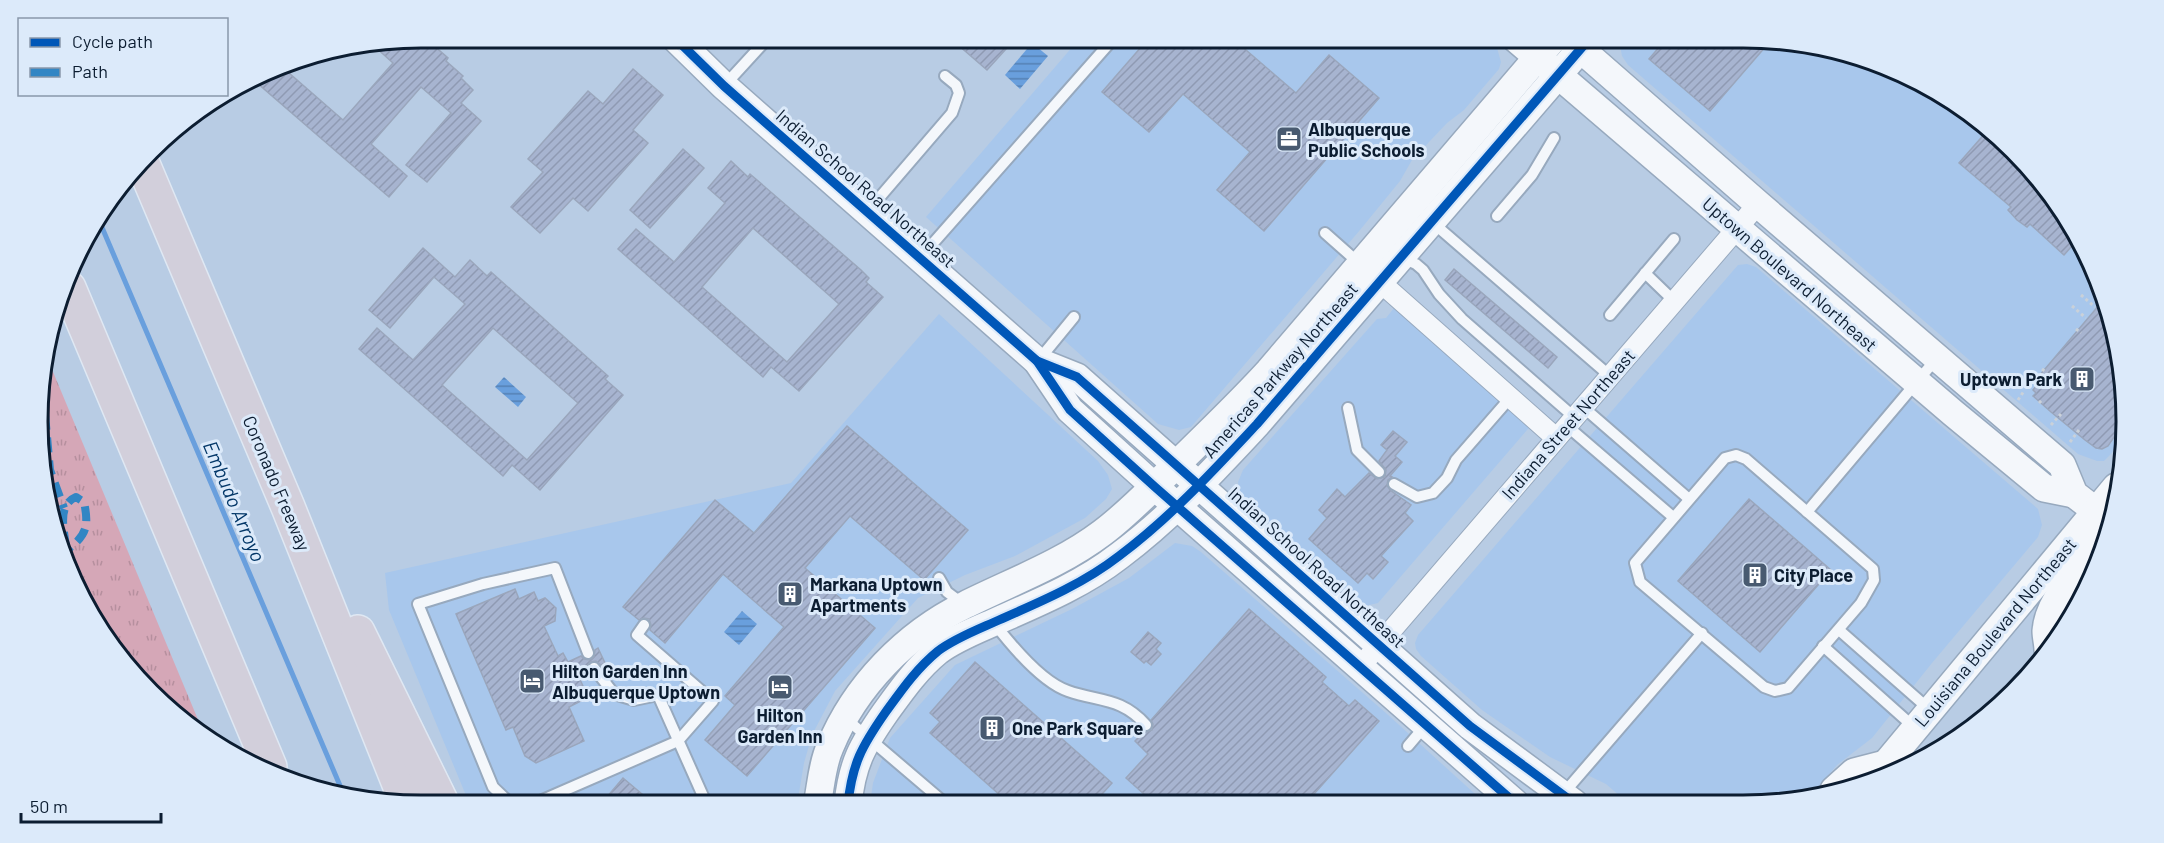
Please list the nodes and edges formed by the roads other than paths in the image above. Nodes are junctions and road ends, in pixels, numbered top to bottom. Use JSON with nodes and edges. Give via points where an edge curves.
{"nodes":[{"id":1,"x":685,"y":48,"type":"edge"},
{"id":2,"x":759,"y":48,"type":"edge"},
{"id":3,"x":1105,"y":48,"type":"edge"},
{"id":4,"x":1545,"y":48,"type":"edge"},
{"id":5,"x":1546,"y":48,"type":"edge"},
{"id":6,"x":1574,"y":48,"type":"edge"},
{"id":7,"x":1587,"y":48,"type":"edge"},
{"id":8,"x":1557,"y":75,"type":"junction"},
{"id":9,"x":945,"y":76,"type":"dead end"},
{"id":10,"x":724,"y":86,"type":"junction"},
{"id":11,"x":1554,"y":138,"type":"dead end"},
{"id":12,"x":146,"y":170,"type":"edge"},
{"id":13,"x":1434,"y":179,"type":"junction"},
{"id":14,"x":1758,"y":204,"type":"junction"},
{"id":15,"x":867,"y":212,"type":"junction"},
{"id":16,"x":1428,"y":213,"type":"junction"},
{"id":17,"x":1497,"y":216,"type":"dead end"},
{"id":18,"x":1737,"y":228,"type":"junction"},
{"id":19,"x":1325,"y":233,"type":"dead end"},
{"id":20,"x":1674,"y":239,"type":"dead end"},
{"id":21,"x":920,"y":258,"type":"junction"},
{"id":22,"x":1380,"y":262,"type":"junction"},
{"id":23,"x":1645,"y":273,"type":"junction"},
{"id":24,"x":71,"y":293,"type":"edge"},
{"id":25,"x":1674,"y":301,"type":"junction"},
{"id":26,"x":1610,"y":315,"type":"dead end"},
{"id":27,"x":1074,"y":317,"type":"dead end"},
{"id":28,"x":1937,"y":358,"type":"junction"},
{"id":29,"x":1037,"y":361,"type":"junction"},
{"id":30,"x":1610,"y":376,"type":"junction"},
{"id":31,"x":1917,"y":382,"type":"junction"},
{"id":32,"x":1510,"y":398,"type":"junction"},
{"id":33,"x":1348,"y":408,"type":"dead end"},
{"id":34,"x":1570,"y":422,"type":"junction"},
{"id":35,"x":1177,"y":464,"type":"junction"},
{"id":36,"x":1380,"y":472,"type":"dead end"},
{"id":37,"x":1199,"y":484,"type":"junction"},
{"id":38,"x":1394,"y":484,"type":"dead end"},
{"id":39,"x":1155,"y":487,"type":"junction"},
{"id":40,"x":2074,"y":494,"type":"junction"},
{"id":41,"x":2108,"y":496,"type":"edge"},
{"id":42,"x":1689,"y":499,"type":"junction"},
{"id":43,"x":1176,"y":506,"type":"junction"},
{"id":44,"x":288,"y":507,"type":"junction"},
{"id":45,"x":2096,"y":511,"type":"junction"},
{"id":46,"x":1807,"y":512,"type":"junction"},
{"id":47,"x":1673,"y":517,"type":"junction"},
{"id":48,"x":2101,"y":526,"type":"edge"},
{"id":49,"x":2092,"y":552,"type":"edge"},
{"id":50,"x":939,"y":578,"type":"dead end"},
{"id":51,"x":979,"y":614,"type":"junction"},
{"id":52,"x":644,"y":625,"type":"dead end"},
{"id":53,"x":1839,"y":630,"type":"junction"},
{"id":54,"x":1702,"y":633,"type":"junction"},
{"id":55,"x":2047,"y":638,"type":"edge"},
{"id":56,"x":1379,"y":644,"type":"junction"},
{"id":57,"x":1823,"y":646,"type":"junction"},
{"id":58,"x":588,"y":653,"type":"dead end"},
{"id":59,"x":1360,"y":667,"type":"junction"},
{"id":60,"x":594,"y":668,"type":"dead end"},
{"id":61,"x":844,"y":717,"type":"junction"},
{"id":62,"x":1923,"y":719,"type":"junction"},
{"id":63,"x":1146,"y":725,"type":"dead end"},
{"id":64,"x":1426,"y":725,"type":"junction"},
{"id":65,"x":868,"y":738,"type":"junction"},
{"id":66,"x":678,"y":741,"type":"junction"},
{"id":67,"x":1408,"y":746,"type":"dead end"},
{"id":68,"x":268,"y":762,"type":"edge"},
{"id":69,"x":1883,"y":768,"type":"edge"},
{"id":70,"x":1873,"y":771,"type":"edge"},
{"id":71,"x":1845,"y":780,"type":"edge"},
{"id":72,"x":403,"y":794,"type":"edge"},
{"id":73,"x":437,"y":795,"type":"edge"},
{"id":74,"x":501,"y":795,"type":"edge"},
{"id":75,"x":554,"y":795,"type":"edge"},
{"id":76,"x":702,"y":795,"type":"edge"},
{"id":77,"x":819,"y":795,"type":"edge"},
{"id":78,"x":848,"y":795,"type":"edge"},
{"id":79,"x":935,"y":795,"type":"edge"},
{"id":80,"x":1506,"y":795,"type":"edge"},
{"id":81,"x":1564,"y":795,"type":"edge"},
{"id":82,"x":1570,"y":795,"type":"edge"}],
"edges":[{"from":1,"to":10,"type":"street","name":"Indian School Road Northeast"},
{"from":2,"to":10,"type":"lane"},
{"from":3,"to":21,"type":"lane"},
{"from":4,"to":13,"type":"street","name":"Americas Parkway Northeast"},
{"from":5,"to":8,"type":"street","name":"Uptown Boulevard Northeast"},
{"from":6,"to":8,"type":"street","name":"Americas Parkway Northeast"},
{"from":7,"to":14,"type":"street","name":"Uptown Boulevard Northeast"},
{"from":8,"to":16,"type":"street","name":"Americas Parkway Northeast"},
{"from":8,"to":18,"type":"street","name":"Uptown Boulevard Northeast"},
{"from":9,"to":15,"type":"lane","via":[[959,93],[952,114]]},
{"from":10,"to":15,"type":"street","name":"Indian School Road Northeast"},
{"from":11,"to":17,"type":"lane","via":[[1532,175]]},
{"from":12,"to":44,"type":"highway","name":"Coronado Freeway"},
{"from":13,"to":16,"type":"lane"},
{"from":13,"to":22,"type":"street","name":"Americas Parkway Northeast"},
{"from":14,"to":18,"type":"street","name":"Indiana Street Northeast"},
{"from":14,"to":28,"type":"street","name":"Uptown Boulevard Northeast"},
{"from":15,"to":21,"type":"street","name":"Indian School Road Northeast"},
{"from":16,"to":22,"type":"street","name":"Americas Parkway Northeast"},
{"from":16,"to":30,"type":"lane"},
{"from":18,"to":25,"type":"street","name":"Indiana Street Northeast"},
{"from":18,"to":31,"type":"street","name":"Uptown Boulevard Northeast"},
{"from":19,"to":22,"type":"lane"},
{"from":20,"to":23,"type":"lane"},
{"from":21,"to":29,"type":"street","name":"Indian School Road Northeast"},
{"from":22,"to":32,"type":"street"},
{"from":22,"to":34,"type":"lane","via":[[1416,264],[1462,319]]},
{"from":22,"to":35,"type":"street","name":"Americas Parkway Northeast"},
{"from":22,"to":37,"type":"street","name":"Americas Parkway Northeast","via":[[1257,424]]},
{"from":23,"to":25,"type":"lane"},
{"from":23,"to":26,"type":"lane"},
{"from":24,"to":68,"type":"highway"},
{"from":25,"to":30,"type":"street","name":"Indiana Street Northeast"},
{"from":27,"to":29,"type":"lane"},
{"from":28,"to":31,"type":"lane"},
{"from":28,"to":40,"type":"street","name":"Uptown Boulevard Northeast","via":[[2062,465]]},
{"from":29,"to":35,"type":"street","name":"Indian School Road Northeast","via":[[1077,377]]},
{"from":29,"to":39,"type":"street","name":"Indian School Road Northeast","via":[[1070,410]]},
{"from":30,"to":34,"type":"street","name":"Indiana Street Northeast"},
{"from":31,"to":40,"type":"street","name":"Uptown Boulevard Northeast","via":[[2044,489]]},
{"from":31,"to":46,"type":"lane"},
{"from":32,"to":34,"type":"street"},
{"from":32,"to":38,"type":"lane","via":[[1432,493],[1417,496]]},
{"from":33,"to":36,"type":"lane","via":[[1357,450]]},
{"from":34,"to":42,"type":"lane"},
{"from":34,"to":47,"type":"lane"},
{"from":34,"to":56,"type":"street","name":"Indiana Street Northeast"},
{"from":35,"to":37,"type":"street","name":"Indian School Road Northeast"},
{"from":35,"to":39,"type":"street","name":"Americas Parkway Northeast"},
{"from":37,"to":43,"type":"street","name":"Americas Parkway Northeast"},
{"from":37,"to":56,"type":"street","name":"Indian School Road Northeast"},
{"from":39,"to":43,"type":"street","name":"Indian School Road Northeast"},
{"from":39,"to":51,"type":"street","name":"Americas Parkway Northeast","via":[[1102,533]]},
{"from":40,"to":45,"type":"street","name":"Uptown Boulevard Northeast"},
{"from":41,"to":45,"type":"street","name":"Louisiana Boulevard Northeast"},
{"from":42,"to":46,"type":"lane","via":[[1725,458],[1736,455],[1746,459]]},
{"from":42,"to":47,"type":"lane"},
{"from":43,"to":51,"type":"street","name":"Americas Parkway Northeast","via":[[1120,556],[1092,575],[1052,596]]},
{"from":43,"to":59,"type":"street","name":"Indian School Road Northeast"},
{"from":44,"to":72,"type":"highway","name":"Coronado Freeway"},
{"from":44,"to":73,"type":"highway","via":[[370,653]]},
{"from":45,"to":48,"type":"street"},
{"from":45,"to":62,"type":"street","name":"Louisiana Boulevard Northeast"},
{"from":46,"to":53,"type":"lane","via":[[1873,569],[1874,580]]},
{"from":47,"to":54,"type":"lane","via":[[1635,563],[1637,573],[1641,582]]},
{"from":49,"to":55,"type":"street","via":[[2050,613]]},
{"from":50,"to":51,"type":"lane","via":[[947,592]]},
{"from":51,"to":61,"type":"street","name":"Americas Parkway Northeast","via":[[919,633],[894,655]]},
{"from":51,"to":63,"type":"lane","via":[[1047,679],[1066,691],[1101,698],[1134,712]]},
{"from":51,"to":65,"type":"street","name":"Americas Parkway Northeast","via":[[909,679]]},
{"from":52,"to":66,"type":"lane","via":[[637,634],[713,701]]},
{"from":53,"to":57,"type":"lane"},
{"from":53,"to":62,"type":"lane"},
{"from":54,"to":57,"type":"lane","via":[[1764,687],[1775,691],[1788,688]]},
{"from":54,"to":82,"type":"lane"},
{"from":56,"to":59,"type":"street","name":"Indiana Street Northeast"},
{"from":56,"to":81,"type":"street","name":"Indian School Road Northeast","via":[[1470,726]]},
{"from":57,"to":62,"type":"lane"},
{"from":58,"to":74,"type":"lane","via":[[555,568],[418,604],[493,787]]},
{"from":59,"to":64,"type":"street","name":"Indian School Road Northeast"},
{"from":60,"to":66,"type":"lane","via":[[614,694],[634,700],[658,694]]},
{"from":61,"to":65,"type":"lane"},
{"from":61,"to":77,"type":"street","name":"Americas Parkway Northeast","via":[[829,749]]},
{"from":62,"to":69,"type":"street","name":"Louisiana Boulevard Northeast"},
{"from":64,"to":67,"type":"lane"},
{"from":64,"to":80,"type":"street","name":"Indian School Road Northeast"},
{"from":65,"to":78,"type":"street","name":"Americas Parkway Northeast","via":[[858,754]]},
{"from":65,"to":79,"type":"lane"},
{"from":66,"to":75,"type":"lane"},
{"from":66,"to":76,"type":"lane"},
{"from":70,"to":71,"type":"street","via":[[1854,772]]}]}
